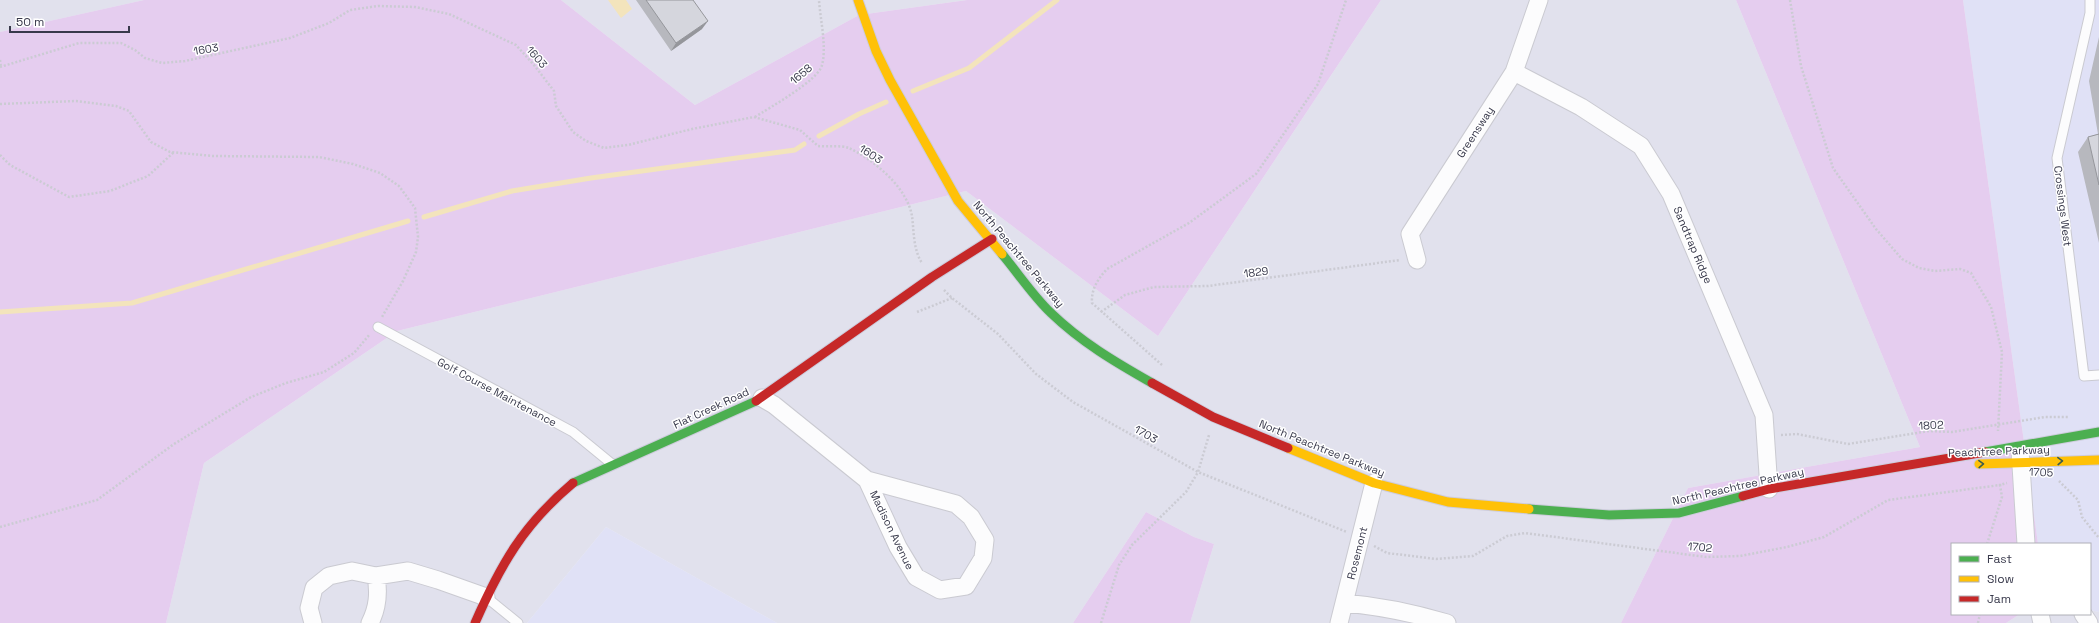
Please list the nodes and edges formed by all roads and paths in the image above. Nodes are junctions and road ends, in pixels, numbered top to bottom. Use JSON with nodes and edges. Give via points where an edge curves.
{"nodes":[{"id":1,"x":819,"y":0,"type":"edge"},
{"id":2,"x":858,"y":0,"type":"edge"},
{"id":3,"x":1346,"y":0,"type":"edge"},
{"id":4,"x":1539,"y":0,"type":"edge"},
{"id":5,"x":1790,"y":0,"type":"edge"},
{"id":6,"x":2090,"y":0,"type":"edge"},
{"id":7,"x":0,"y":60,"type":"edge"},
{"id":8,"x":1,"y":67,"type":"edge"},
{"id":9,"x":1514,"y":72,"type":"junction"},
{"id":10,"x":0,"y":104,"type":"edge"},
{"id":11,"x":754,"y":117,"type":"junction"},
{"id":12,"x":174,"y":152,"type":"junction"},
{"id":13,"x":0,"y":154,"type":"edge"},
{"id":14,"x":992,"y":239,"type":"junction"},
{"id":15,"x":1417,"y":260,"type":"joint"},
{"id":16,"x":932,"y":277,"type":"junction"},
{"id":17,"x":952,"y":298,"type":"joint"},
{"id":18,"x":378,"y":325,"type":"junction"},
{"id":19,"x":2099,"y":375,"type":"edge"},
{"id":20,"x":762,"y":398,"type":"junction"},
{"id":21,"x":2076,"y":416,"type":"dead end"},
{"id":22,"x":1998,"y":424,"type":"junction"},
{"id":23,"x":2099,"y":432,"type":"edge"},
{"id":24,"x":1765,"y":436,"type":"junction"},
{"id":25,"x":2020,"y":445,"type":"junction"},
{"id":26,"x":2099,"y":460,"type":"edge"},
{"id":27,"x":2021,"y":462,"type":"junction"},
{"id":28,"x":1997,"y":463,"type":"junction"},
{"id":29,"x":612,"y":464,"type":"junction"},
{"id":30,"x":1900,"y":466,"type":"junction"},
{"id":31,"x":1198,"y":472,"type":"junction"},
{"id":32,"x":867,"y":480,"type":"junction"},
{"id":33,"x":2022,"y":480,"type":"junction"},
{"id":34,"x":2056,"y":480,"type":"dead end"},
{"id":35,"x":1374,"y":483,"type":"junction"},
{"id":36,"x":2000,"y":485,"type":"junction"},
{"id":37,"x":1769,"y":489,"type":"junction"},
{"id":38,"x":0,"y":527,"type":"edge"},
{"id":39,"x":1360,"y":538,"type":"junction"},
{"id":40,"x":2099,"y":538,"type":"edge"},
{"id":41,"x":1987,"y":543,"type":"edge"},
{"id":42,"x":2026,"y":543,"type":"edge"},
{"id":43,"x":376,"y":576,"type":"junction"},
{"id":44,"x":486,"y":597,"type":"junction"},
{"id":45,"x":1344,"y":603,"type":"junction"},
{"id":46,"x":313,"y":623,"type":"edge"},
{"id":47,"x":370,"y":623,"type":"edge"},
{"id":48,"x":475,"y":623,"type":"edge"},
{"id":49,"x":518,"y":623,"type":"edge"},
{"id":50,"x":1101,"y":623,"type":"edge"},
{"id":51,"x":1339,"y":623,"type":"edge"},
{"id":52,"x":1446,"y":623,"type":"edge"}],
"edges":[{"from":1,"to":11,"type":"path","name":"1658","via":[[822,65],[808,82]]},
{"from":2,"to":14,"type":"street","name":"North Peachtree Parkway","via":[[876,51],[890,80],[958,200]]},
{"from":3,"to":15,"type":"path","name":"1829","via":[[1318,84],[1256,174],[1190,223],[1107,269],[1098,280],[1092,295],[1092,303],[1101,312],[1125,295],[1154,287],[1208,286]]},
{"from":4,"to":9,"type":"street","name":"Greensway"},
{"from":5,"to":22,"type":"path","via":[[1801,66],[1833,168],[1876,229],[1902,259],[1919,268],[1935,271],[1960,268],[1971,273],[1991,307],[2002,352]]},
{"from":6,"to":19,"type":"lane","name":"Crossings West","via":[[2090,13],[2057,158],[2084,376]]},
{"from":7,"to":8,"type":"path"},
{"from":8,"to":11,"type":"path","name":"1603","via":[[79,43],[120,43],[135,50],[144,58],[162,63],[185,61],[290,38],[329,23],[350,10],[378,6],[415,8],[448,14],[516,45],[554,91],[556,106],[573,132],[586,141],[604,148]]},
{"from":9,"to":15,"type":"street","name":"Greensway","via":[[1410,234]]},
{"from":9,"to":24,"type":"street","name":"Sandtrap Ridge","via":[[1581,108],[1641,146],[1672,194],[1764,415]]},
{"from":10,"to":12,"type":"path","via":[[76,101],[116,106],[130,111],[151,142]]},
{"from":11,"to":16,"type":"path","name":"1603","via":[[800,130],[818,146],[847,148],[882,170],[899,186],[911,214],[914,242],[920,260]]},
{"from":12,"to":13,"type":"path","via":[[148,176],[110,191],[69,197],[10,165]]},
{"from":12,"to":18,"type":"path","via":[[213,156],[319,158],[353,164],[380,173],[399,186],[415,208],[418,237],[416,252]]},
{"from":14,"to":16,"type":"street","name":"Flat Creek Road"},
{"from":14,"to":35,"type":"street","name":"North Peachtree Parkway","via":[[1050,312],[1106,357],[1214,417]]},
{"from":16,"to":17,"type":"path","name":"1603"},
{"from":16,"to":20,"type":"street","name":"Flat Creek Road"},
{"from":17,"to":31,"type":"path","name":"1703","via":[[998,334],[1036,374],[1073,402]]},
{"from":18,"to":29,"type":"lane","name":"Golf Course Maintenance","via":[[573,432]]},
{"from":18,"to":38,"type":"path","via":[[354,353],[324,372],[251,397],[174,444],[97,500]]},
{"from":20,"to":29,"type":"street","name":"Flat Creek Road"},
{"from":20,"to":32,"type":"street","name":"Madison Avenue"},
{"from":21,"to":22,"type":"path","name":"1802","via":[[2045,417]]},
{"from":22,"to":24,"type":"path","name":"1802","via":[[1952,432],[1929,431],[1848,444],[1797,434]]},
{"from":23,"to":25,"type":"street","name":"North Peachtree Parkway"},
{"from":24,"to":37,"type":"street","name":"Sandtrap Ridge"},
{"from":25,"to":27,"type":"street"},
{"from":25,"to":30,"type":"street","name":"North Peachtree Parkway"},
{"from":27,"to":26,"type":"street","name":"Peachtree Parkway","one_way":true},
{"from":27,"to":28,"type":"street","name":"Peachtree Parkway"},
{"from":27,"to":33,"type":"street"},
{"from":30,"to":28,"type":"street","name":"Peachtree Parkway","one_way":true},
{"from":28,"to":36,"type":"path"},
{"from":29,"to":44,"type":"street","name":"Flat Creek Road","via":[[573,483],[548,504],[516,543]]},
{"from":30,"to":37,"type":"street","name":"North Peachtree Parkway"},
{"from":31,"to":39,"type":"path","name":"1703"},
{"from":31,"to":50,"type":"path","via":[[1186,492],[1132,545],[1119,565]]},
{"from":32,"to":32,"type":"street","name":"Madison Avenue","via":[[956,504],[971,517],[985,540],[983,558],[966,586],[940,590],[916,577],[898,547]]},
{"from":33,"to":36,"type":"path","name":"1705"},
{"from":33,"to":42,"type":"street"},
{"from":34,"to":40,"type":"path","name":"1705","via":[[2078,500],[2082,517]]},
{"from":35,"to":37,"type":"street","name":"North Peachtree Parkway","via":[[1448,502],[1609,515],[1679,513]]},
{"from":35,"to":39,"type":"street","name":"Rosemont"},
{"from":36,"to":39,"type":"path","name":"1702","via":[[1888,500],[1824,537],[1740,556],[1706,557],[1525,533],[1507,536],[1473,556],[1436,559],[1387,553]]},
{"from":36,"to":41,"type":"path","via":[[2002,498]]},
{"from":39,"to":45,"type":"street","name":"Rosemont"},
{"from":43,"to":44,"type":"street","via":[[408,571]]},
{"from":43,"to":46,"type":"street","via":[[352,571],[329,576],[314,588],[308,608]]},
{"from":43,"to":47,"type":"street","via":[[376,611]]},
{"from":44,"to":48,"type":"street","name":"Flat Creek Road"},
{"from":44,"to":49,"type":"lane"},
{"from":45,"to":51,"type":"street","name":"Rosemont"},
{"from":45,"to":52,"type":"street","via":[[1380,606]]}]}
